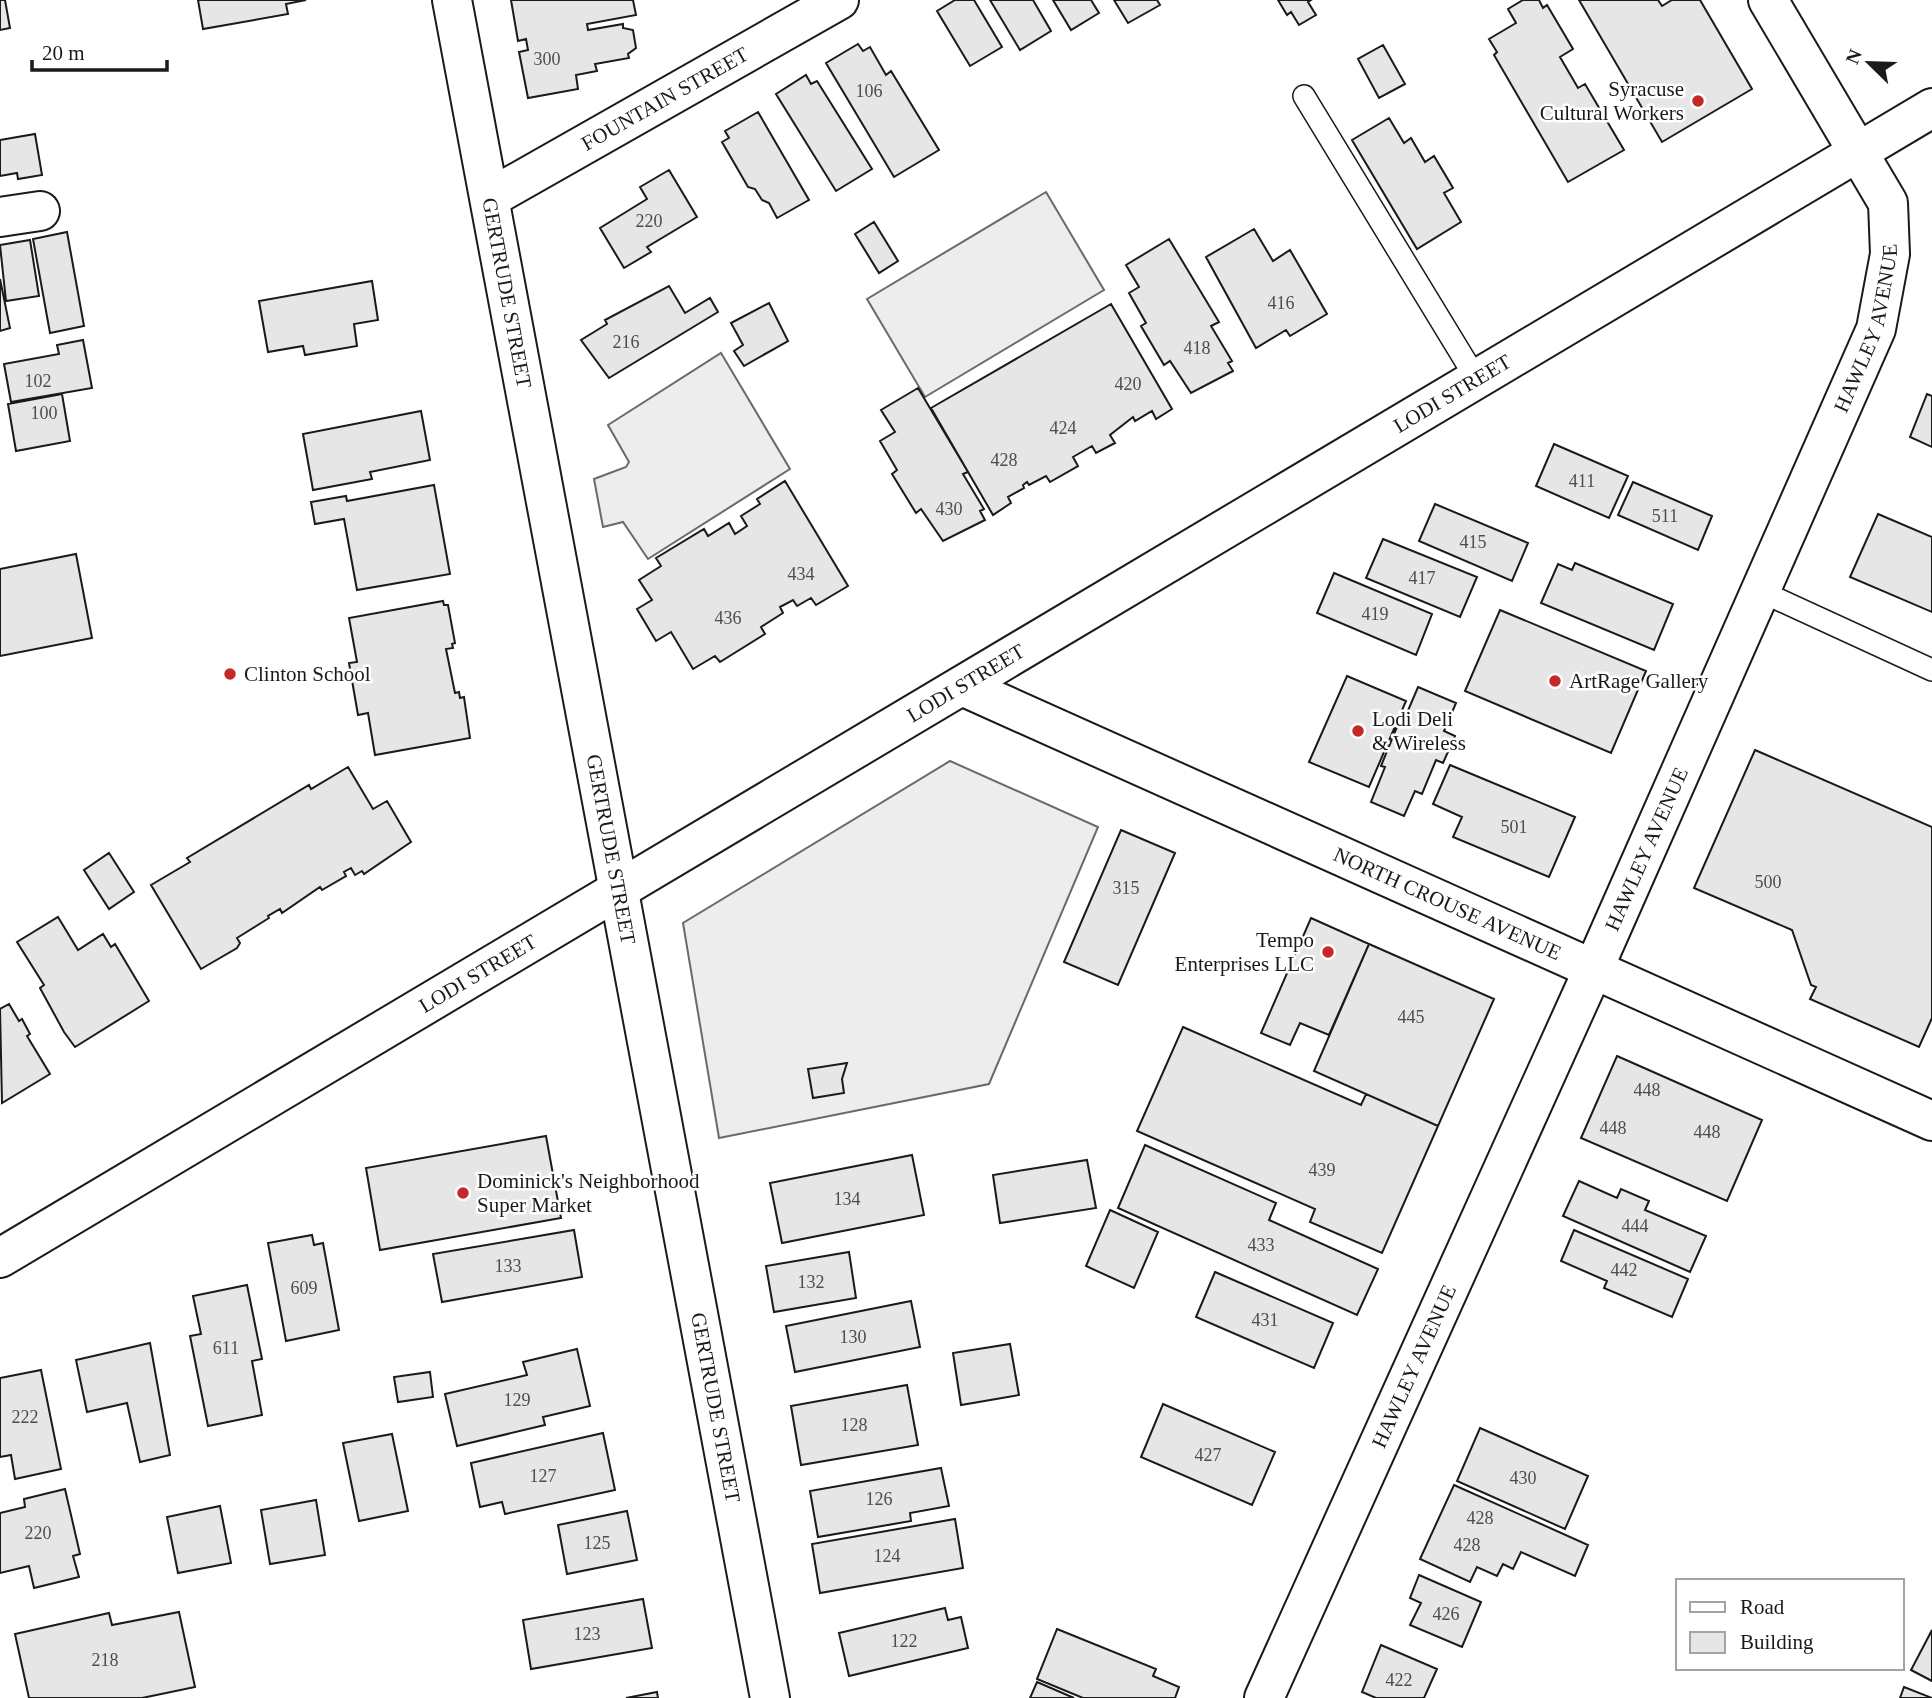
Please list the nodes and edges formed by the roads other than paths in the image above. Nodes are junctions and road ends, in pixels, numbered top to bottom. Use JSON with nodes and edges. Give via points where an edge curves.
{"nodes":[{"id":1,"x":452,"y":0,"type":"edge"},
{"id":2,"x":839,"y":0,"type":"edge"},
{"id":3,"x":1768,"y":0,"type":"edge"},
{"id":4,"x":1304,"y":96,"type":"dead end"},
{"id":5,"x":1932,"y":108,"type":"edge"},
{"id":6,"x":1858,"y":152,"type":"junction"},
{"id":7,"x":490,"y":198,"type":"junction"},
{"id":8,"x":40,"y":211,"type":"dead end"},
{"id":9,"x":0,"y":217,"type":"edge"},
{"id":10,"x":1476,"y":380,"type":"junction"},
{"id":11,"x":1760,"y":591,"type":"junction"},
{"id":12,"x":1932,"y":670,"type":"edge"},
{"id":13,"x":962,"y":686,"type":"junction"},
{"id":14,"x":620,"y":889,"type":"junction"},
{"id":15,"x":1593,"y":970,"type":"junction"},
{"id":16,"x":1932,"y":1121,"type":"edge"},
{"id":17,"x":0,"y":1258,"type":"edge"},
{"id":18,"x":770,"y":1698,"type":"edge"},
{"id":19,"x":1264,"y":1698,"type":"edge"}],
"edges":[{"from":1,"to":7,"type":"street","name":"GERTRUDE STREET"},
{"from":2,"to":7,"type":"street","name":"FOUNTAIN STREET"},
{"from":3,"to":6,"type":"street","name":"HAWLEY AVENUE"},
{"from":4,"to":10,"type":"lane"},
{"from":5,"to":6,"type":"street","name":"LODI STREET"},
{"from":6,"to":10,"type":"street","name":"LODI STREET"},
{"from":6,"to":11,"type":"street","name":"HAWLEY AVENUE","via":[[1888,203],[1890,254],[1876,329]]},
{"from":7,"to":14,"type":"street","name":"GERTRUDE STREET"},
{"from":8,"to":9,"type":"street"},
{"from":10,"to":13,"type":"street","name":"LODI STREET"},
{"from":11,"to":12,"type":"lane"},
{"from":11,"to":15,"type":"street","name":"HAWLEY AVENUE"},
{"from":13,"to":14,"type":"street","name":"LODI STREET"},
{"from":13,"to":15,"type":"street","name":"NORTH CROUSE AVENUE"},
{"from":14,"to":17,"type":"street","name":"LODI STREET"},
{"from":14,"to":18,"type":"street","name":"GERTRUDE STREET"},
{"from":15,"to":16,"type":"street","name":"NORTH CROUSE AVENUE"},
{"from":15,"to":19,"type":"street","name":"HAWLEY AVENUE"}]}
